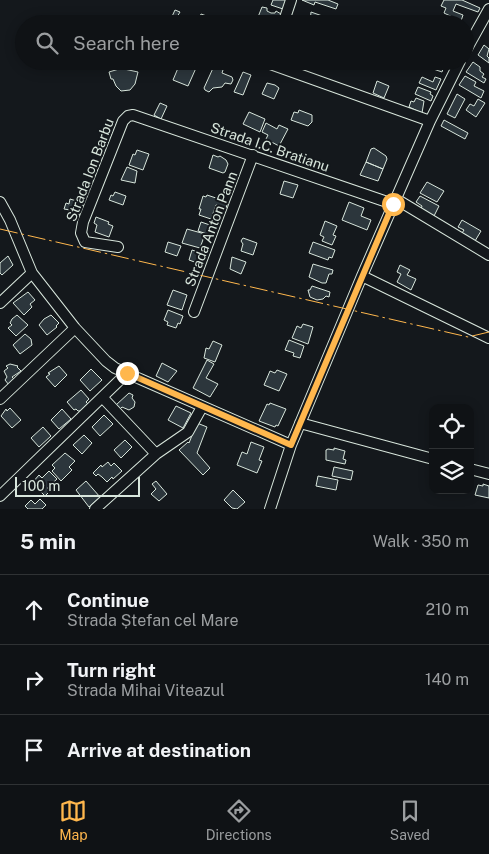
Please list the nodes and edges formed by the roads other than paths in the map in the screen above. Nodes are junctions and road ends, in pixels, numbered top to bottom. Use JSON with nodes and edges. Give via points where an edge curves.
{"nodes":[{"id":1,"x":291,"y":0,"type":"edge"},
{"id":2,"x":489,"y":9,"type":"edge"},
{"id":3,"x":285,"y":15,"type":"edge"},
{"id":4,"x":474,"y":36,"type":"edge"},
{"id":5,"x":288,"y":70,"type":"edge"},
{"id":6,"x":456,"y":70,"type":"edge"},
{"id":7,"x":138,"y":116,"type":"joint"},
{"id":8,"x":430,"y":121,"type":"junction"},
{"id":9,"x":253,"y":155,"type":"junction"},
{"id":10,"x":0,"y":202,"type":"edge"},
{"id":11,"x":394,"y":202,"type":"junction"},
{"id":12,"x":118,"y":247,"type":"dead end"},
{"id":13,"x":489,"y":255,"type":"edge"},
{"id":14,"x":32,"y":273,"type":"junction"},
{"id":15,"x":362,"y":276,"type":"junction"},
{"id":16,"x":0,"y":303,"type":"edge"},
{"id":17,"x":194,"y":312,"type":"dead end"},
{"id":18,"x":75,"y":328,"type":"junction"},
{"id":19,"x":489,"y":338,"type":"edge"},
{"id":20,"x":127,"y":373,"type":"junction"},
{"id":21,"x":103,"y":398,"type":"junction"},
{"id":22,"x":0,"y":399,"type":"edge"},
{"id":23,"x":202,"y":407,"type":"junction"},
{"id":24,"x":300,"y":423,"type":"junction"},
{"id":25,"x":291,"y":445,"type":"junction"},
{"id":26,"x":156,"y":454,"type":"junction"},
{"id":27,"x":429,"y":458,"type":"edge"},
{"id":28,"x":474,"y":470,"type":"edge"},
{"id":29,"x":489,"y":474,"type":"edge"},
{"id":30,"x":0,"y":496,"type":"edge"},
{"id":31,"x":95,"y":509,"type":"edge"},
{"id":32,"x":270,"y":509,"type":"edge"}],
"edges":[{"from":1,"to":3,"type":"street"},
{"from":2,"to":4,"type":"street"},
{"from":5,"to":8,"type":"street"},
{"from":6,"to":8,"type":"street"},
{"from":7,"to":9,"type":"street","name":"Strada I.C. Bratianu"},
{"from":7,"to":12,"type":"street","name":"Strada Ion Barbu","via":[[128,116],[123,121],[81,233],[85,242]]},
{"from":8,"to":11,"type":"street"},
{"from":9,"to":11,"type":"street","name":"Strada I.C. Bratianu"},
{"from":9,"to":17,"type":"street","name":"Strada Anton Pann"},
{"from":10,"to":14,"type":"street"},
{"from":11,"to":13,"type":"street","name":"Strada I.C. Bratianu"},
{"from":11,"to":15,"type":"street"},
{"from":14,"to":16,"type":"street"},
{"from":14,"to":18,"type":"street"},
{"from":15,"to":19,"type":"street"},
{"from":15,"to":24,"type":"street"},
{"from":18,"to":20,"type":"street","via":[[106,361]]},
{"from":18,"to":22,"type":"street"},
{"from":20,"to":21,"type":"street"},
{"from":20,"to":23,"type":"street"},
{"from":21,"to":26,"type":"street"},
{"from":21,"to":30,"type":"street"},
{"from":23,"to":25,"type":"street"},
{"from":23,"to":26,"type":"street","via":[[188,432]]},
{"from":24,"to":25,"type":"street"},
{"from":24,"to":27,"type":"street"},
{"from":25,"to":32,"type":"street"},
{"from":26,"to":31,"type":"street"},
{"from":28,"to":29,"type":"street"}]}
